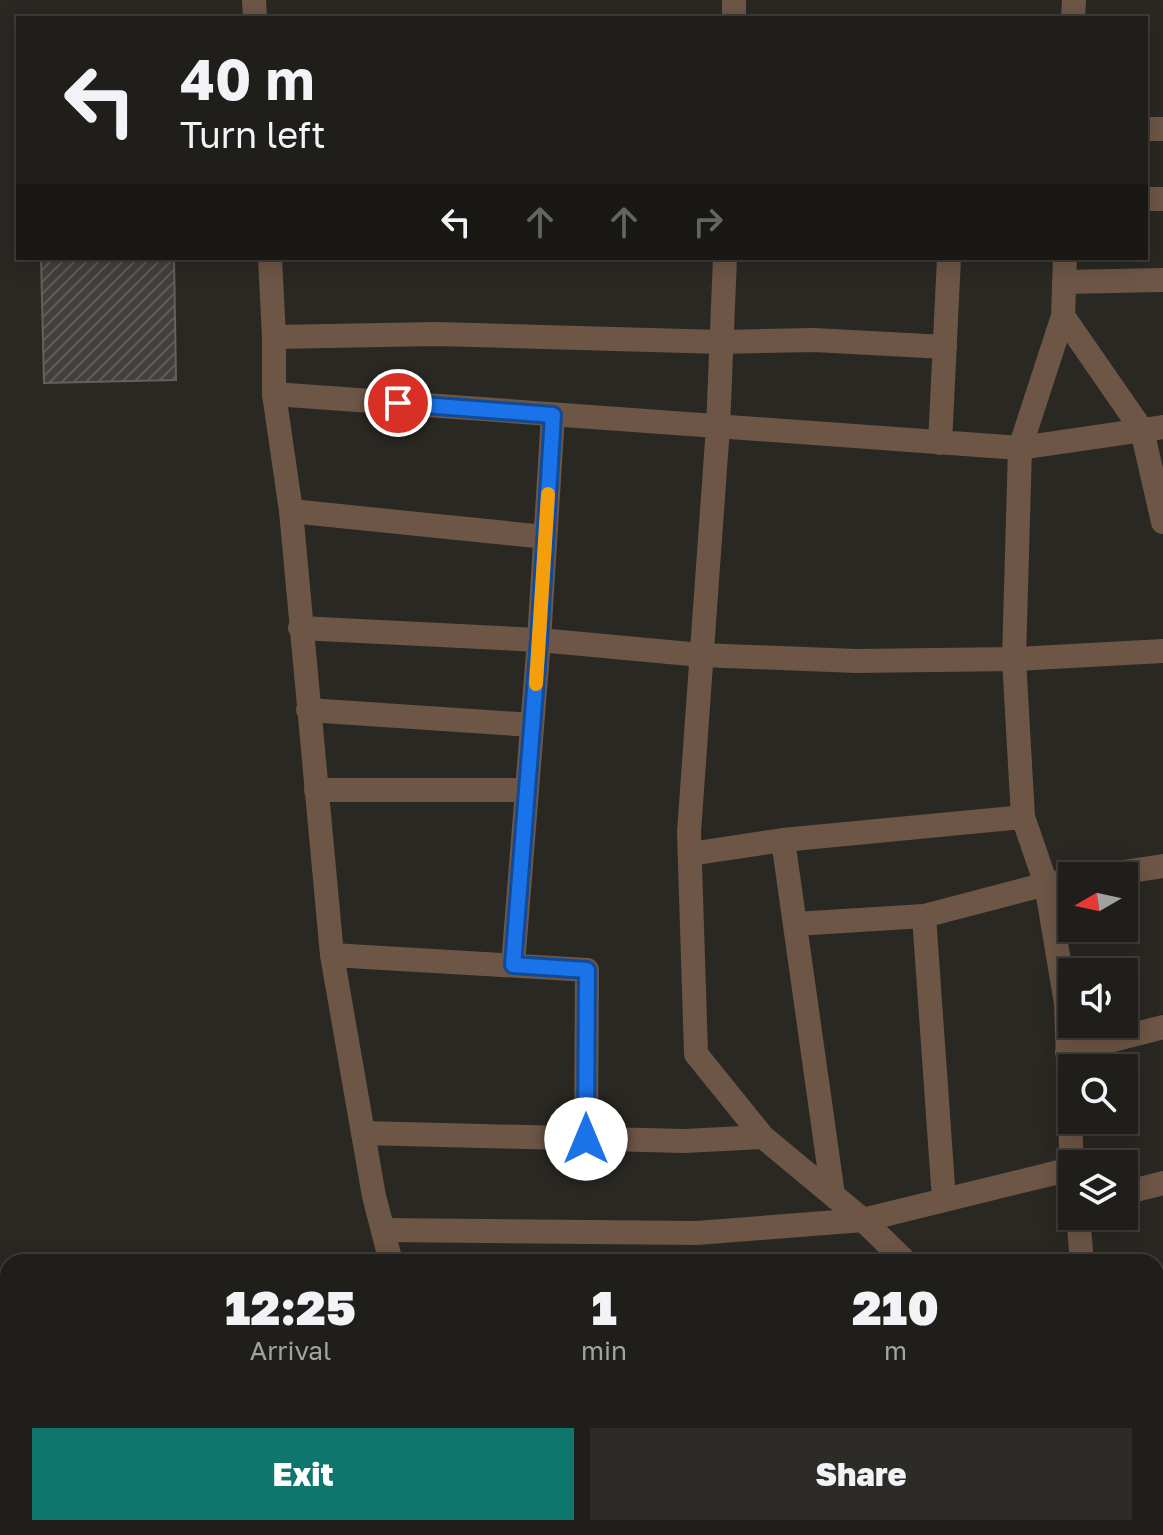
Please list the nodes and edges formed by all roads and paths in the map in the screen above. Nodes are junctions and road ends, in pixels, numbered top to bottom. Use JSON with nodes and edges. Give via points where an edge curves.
{"nodes":[{"id":1,"x":270,"y":260,"type":"edge"},
{"id":2,"x":725,"y":260,"type":"edge"},
{"id":3,"x":949,"y":260,"type":"edge"},
{"id":4,"x":1065,"y":270,"type":"edge"},
{"id":5,"x":1163,"y":280,"type":"edge"},
{"id":6,"x":1063,"y":316,"type":"junction"},
{"id":7,"x":274,"y":337,"type":"junction"},
{"id":8,"x":721,"y":342,"type":"junction"},
{"id":9,"x":945,"y":347,"type":"junction"},
{"id":10,"x":274,"y":394,"type":"junction"},
{"id":11,"x":553,"y":415,"type":"junction"},
{"id":12,"x":718,"y":427,"type":"junction"},
{"id":13,"x":1152,"y":428,"type":"edge"},
{"id":14,"x":940,"y":443,"type":"junction"},
{"id":15,"x":1020,"y":448,"type":"junction"},
{"id":16,"x":291,"y":511,"type":"junction"},
{"id":17,"x":1163,"y":522,"type":"edge"},
{"id":18,"x":545,"y":537,"type":"junction"},
{"id":19,"x":300,"y":628,"type":"junction"},
{"id":20,"x":539,"y":640,"type":"junction"},
{"id":21,"x":1163,"y":651,"type":"edge"},
{"id":22,"x":701,"y":655,"type":"junction"},
{"id":23,"x":1014,"y":659,"type":"junction"},
{"id":24,"x":308,"y":710,"type":"junction"},
{"id":25,"x":532,"y":725,"type":"junction"},
{"id":26,"x":316,"y":790,"type":"junction"},
{"id":27,"x":527,"y":790,"type":"junction"},
{"id":28,"x":1023,"y":817,"type":"junction"},
{"id":29,"x":783,"y":840,"type":"junction"},
{"id":30,"x":690,"y":854,"type":"junction"},
{"id":31,"x":1163,"y":866,"type":"edge"},
{"id":32,"x":1138,"y":870,"type":"edge"},
{"id":33,"x":1058,"y":882,"type":"edge"},
{"id":34,"x":1046,"y":884,"type":"junction"},
{"id":35,"x":924,"y":916,"type":"junction"},
{"id":36,"x":795,"y":924,"type":"junction"},
{"id":37,"x":332,"y":955,"type":"junction"},
{"id":38,"x":513,"y":965,"type":"junction"},
{"id":39,"x":1163,"y":1027,"type":"edge"},
{"id":40,"x":1067,"y":1052,"type":"junction"},
{"id":41,"x":363,"y":1133,"type":"junction"},
{"id":42,"x":763,"y":1137,"type":"junction"},
{"id":43,"x":586,"y":1139,"type":"junction"},
{"id":44,"x":1070,"y":1150,"type":"edge"},
{"id":45,"x":1058,"y":1172,"type":"edge"},
{"id":46,"x":1163,"y":1183,"type":"edge"},
{"id":47,"x":1138,"y":1189,"type":"edge"},
{"id":48,"x":833,"y":1195,"type":"junction"},
{"id":49,"x":944,"y":1200,"type":"junction"},
{"id":50,"x":863,"y":1220,"type":"junction"},
{"id":51,"x":383,"y":1230,"type":"junction"},
{"id":52,"x":1079,"y":1230,"type":"edge"},
{"id":53,"x":389,"y":1254,"type":"edge"},
{"id":54,"x":898,"y":1254,"type":"edge"},
{"id":55,"x":1081,"y":1254,"type":"edge"}],
"edges":[{"from":1,"to":7,"type":"street"},
{"from":2,"to":8,"type":"street"},
{"from":3,"to":9,"type":"street"},
{"from":4,"to":5,"type":"street"},
{"from":4,"to":6,"type":"street"},
{"from":6,"to":13,"type":"street"},
{"from":6,"to":15,"type":"street"},
{"from":7,"to":8,"type":"street","via":[[436,334]]},
{"from":7,"to":10,"type":"street"},
{"from":8,"to":9,"type":"street","via":[[814,340]]},
{"from":8,"to":12,"type":"street"},
{"from":9,"to":14,"type":"street"},
{"from":10,"to":11,"type":"street"},
{"from":10,"to":16,"type":"street"},
{"from":11,"to":12,"type":"street"},
{"from":11,"to":18,"type":"street"},
{"from":12,"to":14,"type":"street"},
{"from":12,"to":22,"type":"street"},
{"from":13,"to":15,"type":"street"},
{"from":13,"to":17,"type":"street"},
{"from":14,"to":15,"type":"street"},
{"from":15,"to":23,"type":"street"},
{"from":16,"to":18,"type":"street"},
{"from":16,"to":19,"type":"street"},
{"from":18,"to":20,"type":"street"},
{"from":19,"to":20,"type":"street"},
{"from":19,"to":24,"type":"street"},
{"from":20,"to":22,"type":"street"},
{"from":20,"to":25,"type":"street"},
{"from":21,"to":23,"type":"street"},
{"from":22,"to":23,"type":"street","via":[[856,661]]},
{"from":22,"to":30,"type":"street"},
{"from":23,"to":28,"type":"street"},
{"from":24,"to":25,"type":"street"},
{"from":24,"to":26,"type":"street"},
{"from":25,"to":27,"type":"street"},
{"from":26,"to":27,"type":"street"},
{"from":26,"to":37,"type":"street"},
{"from":27,"to":38,"type":"street"},
{"from":28,"to":29,"type":"street"},
{"from":28,"to":34,"type":"street"},
{"from":29,"to":30,"type":"street"},
{"from":29,"to":36,"type":"street"},
{"from":30,"to":42,"type":"street","via":[[696,1054]]},
{"from":31,"to":32,"type":"street"},
{"from":33,"to":34,"type":"street"},
{"from":34,"to":35,"type":"street"},
{"from":34,"to":40,"type":"street","via":[[1066,1003]]},
{"from":35,"to":36,"type":"street"},
{"from":35,"to":49,"type":"street"},
{"from":36,"to":48,"type":"street"},
{"from":37,"to":38,"type":"street"},
{"from":37,"to":41,"type":"street"},
{"from":38,"to":43,"type":"street","via":[[587,970]]},
{"from":39,"to":40,"type":"street"},
{"from":40,"to":44,"type":"street"},
{"from":41,"to":43,"type":"street"},
{"from":41,"to":51,"type":"street"},
{"from":42,"to":43,"type":"street"},
{"from":42,"to":48,"type":"street"},
{"from":45,"to":49,"type":"street"},
{"from":46,"to":47,"type":"street"},
{"from":48,"to":50,"type":"street"},
{"from":49,"to":50,"type":"street"},
{"from":50,"to":51,"type":"street","via":[[697,1233]]},
{"from":50,"to":54,"type":"street"},
{"from":51,"to":53,"type":"street"},
{"from":52,"to":55,"type":"street"}]}
